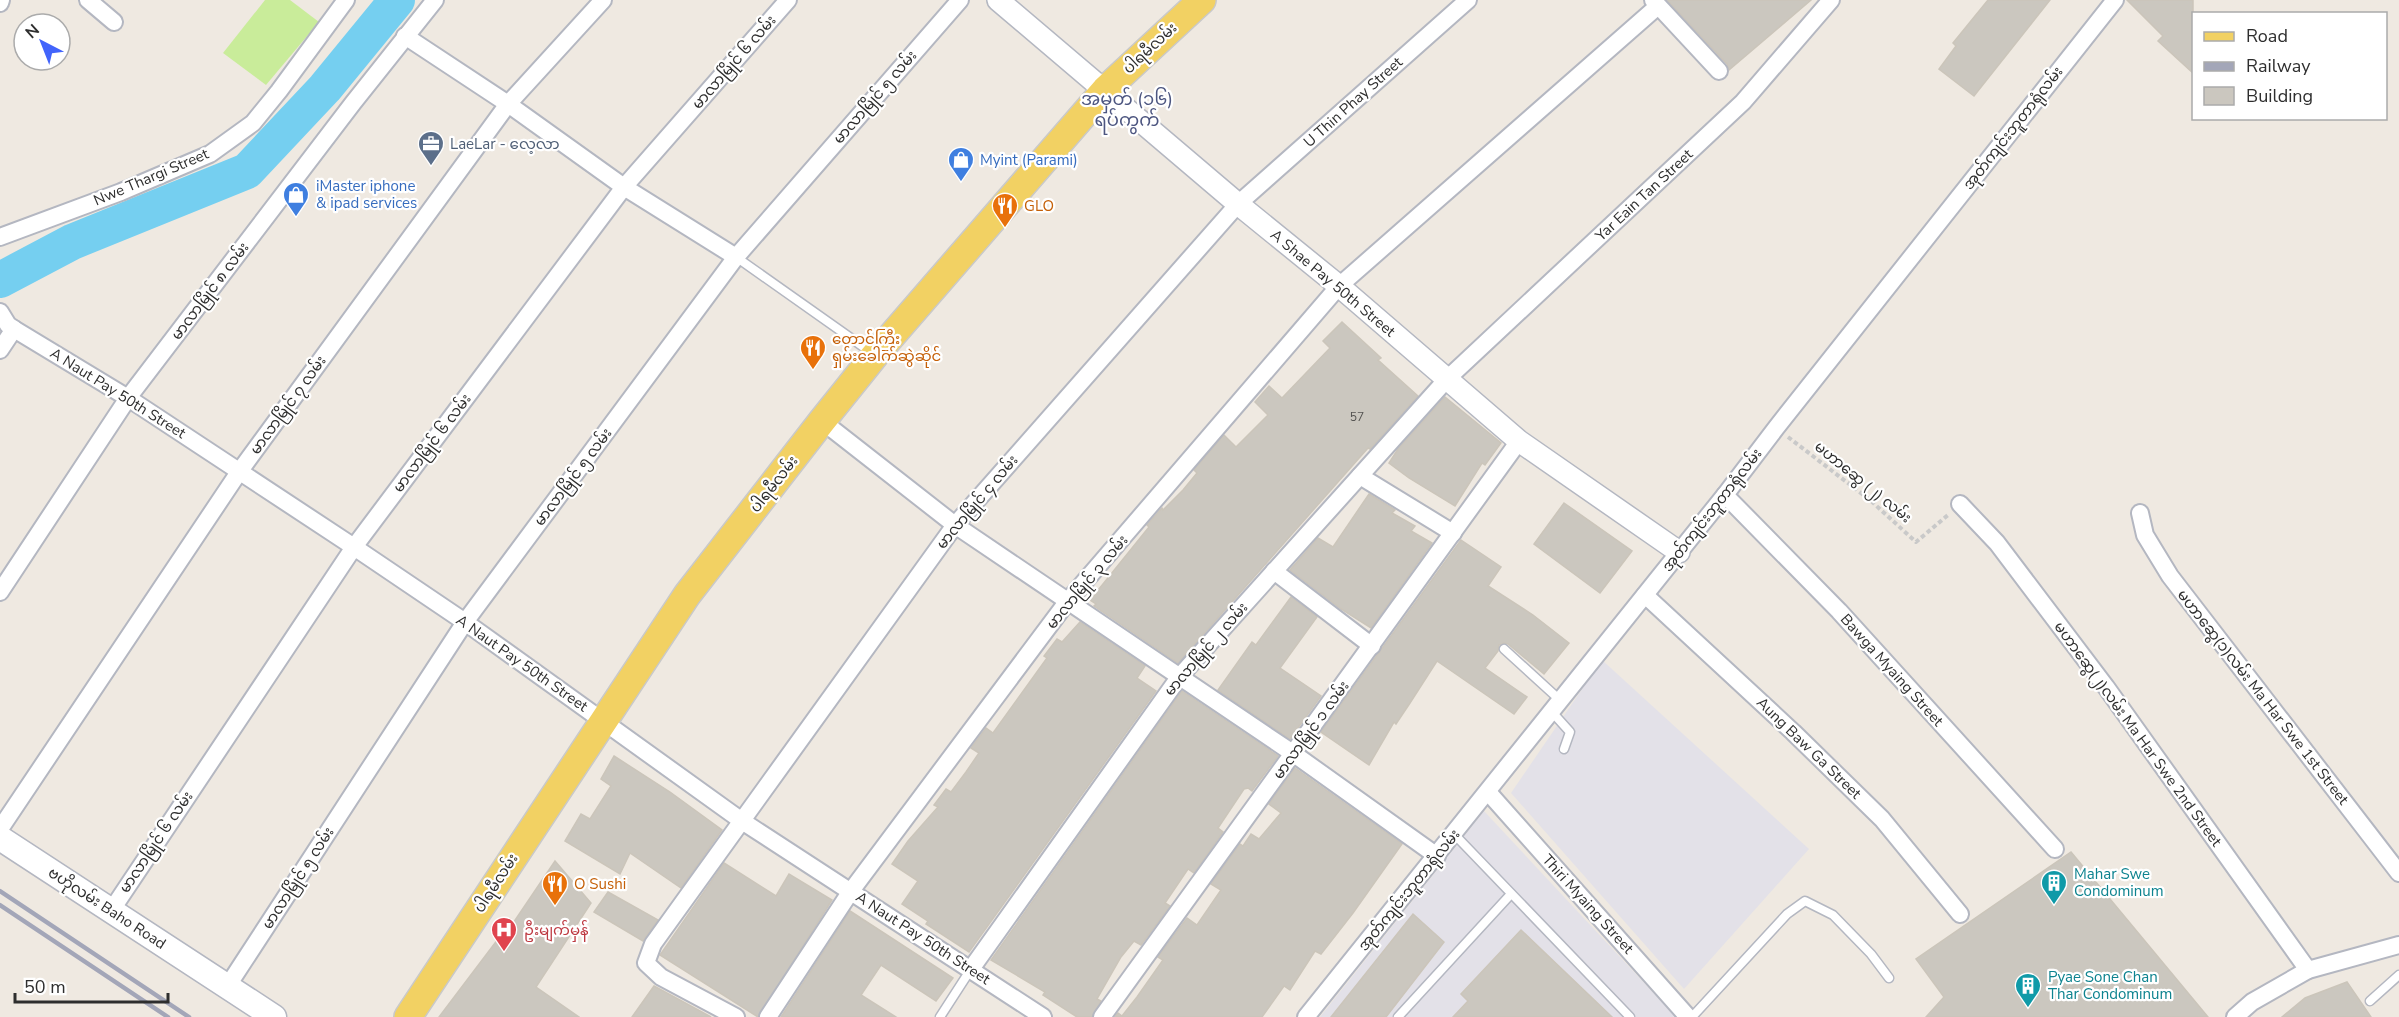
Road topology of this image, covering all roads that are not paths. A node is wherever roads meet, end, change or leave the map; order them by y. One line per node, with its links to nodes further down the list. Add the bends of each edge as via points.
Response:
1 (88, 0): 13 (street)
2 (346, 0): 20 (street, Nwe Thargi Street, via 253,123 210,154)
3 (435, 0): 14 (street, မာလာမြိုင် ၈ လမ်း)
4 (603, 0): 17 (street, မာလာမြိုင် ၇ လမ်း)
5 (788, 0): 18 (street, မာလာမြိုင် ၆ လမ်း)
6 (960, 0): 21 (street, မာလာမြိုင် ၅ လမ်း)
7 (998, 0): 16 (street, A Shae Pay 50th Street)
8 (1202, 0): 16 (main road, ပါရမီလမ်း)
9 (1468, 0): 19 (street, U Thin Phay Street)
10 (1831, 0): 26 (street, Yar Eain Tan Street, via 1743,102)
11 (2115, 0): 32 (street, အုတ်ကျင်းဘူတာရုံလမ်း)
12 (1656, 3): 15 (street); 22 (street, မာလာမြိုင် ၃ လမ်း)
13 (114, 22)
14 (405, 36): 17 (street); 27 (street, မာလာမြိုင် ၈ လမ်း)
15 (1719, 71)
16 (1105, 90): 19 (street, A Shae Pay 50th Street); 25 (main road, ပါရမီလမ်း)
17 (508, 104): 18 (street); 30 (street, မာလာမြိုင် ၇ လမ်း)
18 (624, 187): 21 (street); 37 (street, မာလာမြိုင် ၆ လမ်း)
19 (1238, 204): 22 (street, A Shae Pay 50th Street); 35 (street, မာလာမြိုင် ၄ လမ်း)
20 (0, 237)
21 (736, 257): 25 (lane); 43 (street, မာလာမြိုင် ၅ လမ်း)
22 (1339, 286): 26 (street, A Shae Pay 50th Street); 42 (street, မာလာမြိုင် ၃ လမ်း)
23 (6, 322): 24 (street); 27 (street, A Naut Pay 50th Street)
24 (0, 350)
25 (875, 355): 28 (main road, ပါရမီလမ်း)
26 (1447, 380): 29 (street, A Shae Pay 50th Street); 31 (street, မာလာမြိုင် ၂ လမ်း)
27 (128, 398): 30 (street, A Naut Pay 50th Street); 40 (street, မာလာမြိုင် ၈ လမ်း)
28 (822, 421): 35 (street); 48 (main road, ပါရမီလမ်း, via 687,595)
29 (1519, 441): 36 (street, မာလာမြိုင် ၁ လမ်း); 38 (street, A Shae Pay 50th Street)
30 (239, 472): 37 (street, A Naut Pay 50th Street); 53 (street, မာလာမြိုင် ၇ လမ်း)
31 (1360, 476): 36 (street); 39 (street, မာလာမြိုင် ၂ လမ်း)
32 (1725, 495): 38 (street, အုတ်ကျင်းဘူတာရုံလမ်း); 56 (street, Bawga Myaing Street, via 1839,611)
33 (1960, 504): 65 (street, မဟာဆွေ(၂)လမ်း Ma Har Swe 2nd Street, via 1997,543 2106,687)
34 (2140, 513): 58 (street, မဟာဆွေ(၁)လမ်း Ma Har Swe 1st Street, via 2145,535 2170,576)
35 (955, 525): 42 (street); 52 (street, မာလာမြိုင် ၄ လမ်း)
36 (1453, 533): 44 (street, မာလာမြိုင် ၁ လမ်း)
37 (354, 547): 43 (street, A Naut Pay 50th Street); 61 (street, မာလာမြိုင် ၆ လမ်း)
38 (1678, 552): 41 (street, အုတ်ကျင်းဘူတာရုံလမ်း)
39 (1274, 571): 44 (street); 46 (street, မာလာမြိုင် ၂ လမ်း)
40 (0, 592)
41 (1645, 595): 47 (street, အုတ်ကျင်းဘူတာရုံလမ်း); 62 (street, Aung Baw Ga Street, via 1882,819)
42 (1067, 602): 46 (street); 59 (street, မာလာမြိုင် ၃ လမ်း)
43 (465, 622): 48 (street, A Naut Pay 50th Street); 68 (street, မာလာမြိုင် ၅ လမ်း)
44 (1371, 646): 50 (street, မာလာမြိုင် ၁ လမ်း)
45 (1504, 649): 47 (lane)
46 (1180, 676): 50 (street); 64 (street, မာလာမြိုင် ၂ လမ်း)
47 (1556, 707): 49 (lane, via 1570,732); 51 (street, အုတ်ကျင်းဘူတာရုံလမ်း)
48 (603, 720): 52 (street, A Naut Pay 50th Street); 71 (main road, ပါရမီလမ်း)
49 (1564, 750)
50 (1294, 754): 57 (street); 76 (street, မာလာမြိုင် ၁ လမ်း)
51 (1488, 792): 54 (street, အုတ်ကျင်းဘူတာရုံလမ်း); 80 (street, Thiri Myaing Street)
52 (742, 821): 59 (street, A Naut Pay 50th Street); 72 (street, မာလာမြိုင် ၄ လမ်း, via 652,944 646,963 662,977)
53 (0, 829)
54 (1455, 835): 57 (street, အုတ်ကျင်းဘူတာရုံလမ်း); 60 (lane)
55 (0, 838): 61 (main road, ဗဟိုလမ်း Baho Road)
56 (2055, 849)
57 (1437, 856): 77 (street, အုတ်ကျင်းဘူတာရုံလမ်း)
58 (2399, 873)
59 (851, 891): 64 (street, A Naut Pay 50th Street); 73 (street, မာလာမြိုင် ၃ လမ်း)
60 (1511, 894): 78 (lane); 79 (lane)
61 (111, 910): 68 (main road, ဗဟိုလမ်း Baho Road)
62 (1960, 914)
63 (2399, 945): 65 (street)
64 (971, 969): 74 (lane); 75 (street, A Naut Pay 50th Street)
65 (2308, 970): 81 (street, via 2252,1002)
66 (2399, 975): 69 (lane)
67 (1889, 978): 80 (lane, via 1833,915 1805,901 1787,914)
68 (227, 987): 70 (main road, ဗဟိုလမ်း Baho Road)
69 (2370, 1001)
70 (274, 1017)
71 (408, 1017)
72 (736, 1017)
73 (768, 1017)
74 (940, 1017)
75 (1043, 1017)
76 (1102, 1017)
77 (1306, 1017)
78 (1398, 1017)
79 (1630, 1017)
80 (1690, 1017)
81 (2235, 1017)

